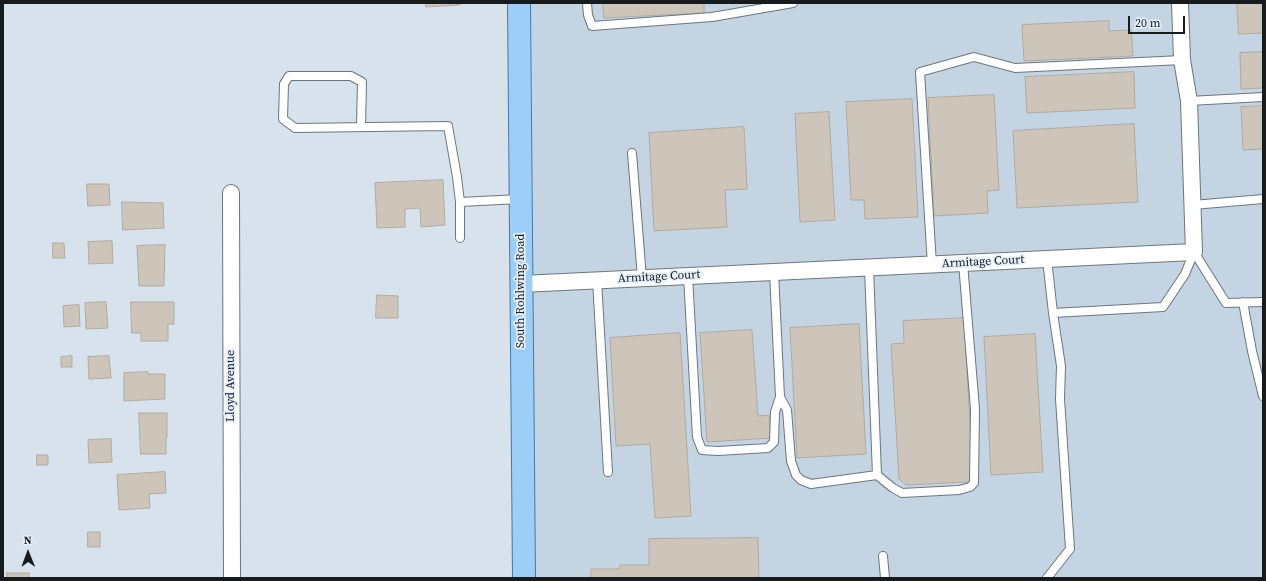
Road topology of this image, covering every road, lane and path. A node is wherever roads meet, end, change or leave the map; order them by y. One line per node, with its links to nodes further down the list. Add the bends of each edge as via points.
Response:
1 (519, 3): 11 (main road, South Rohlwing Road)
2 (587, 3): 3 (lane, via 592,26 712,17)
3 (793, 3)
4 (1180, 3): 5 (street)
5 (1182, 60): 7 (street); 19 (lane, via 1015,68 974,57 920,72)
6 (1263, 97): 7 (lane)
7 (1189, 101): 14 (street)
8 (361, 127): 8 (lane, via 362,82 351,76 289,76 284,84 283,119 294,128); 13 (lane, via 448,126)
9 (632, 153): 23 (lane)
10 (231, 193): 34 (street, Lloyd Avenue)
11 (521, 199): 13 (lane); 25 (main road, South Rohlwing Road)
12 (1263, 199): 14 (lane)
13 (460, 202): 15 (lane)
14 (1193, 205): 16 (street)
15 (460, 238)
16 (1194, 252): 17 (street, Armitage Court); 26 (lane, via 1226,303); 28 (lane, via 1185,274 1163,307)
17 (1047, 259): 18 (street, Armitage Court); 28 (lane)
18 (963, 263): 19 (street, Armitage Court); 32 (lane, via 975,409 974,483 959,490 902,493)
19 (932, 265): 20 (street, Armitage Court)
20 (869, 268): 21 (street, Armitage Court); 32 (lane)
21 (774, 272): 22 (street, Armitage Court); 30 (lane)
22 (688, 276): 23 (street, Armitage Court); 30 (lane, via 697,437 702,450 768,448 774,442 775,412)
23 (642, 278): 24 (street, Armitage Court)
24 (597, 280): 25 (street, Armitage Court); 31 (lane)
25 (521, 284): 35 (main road, South Rohlwing Road)
26 (1242, 302): 27 (lane); 29 (lane)
27 (1263, 302)
28 (1053, 313): 37 (lane, via 1061,366 1060,399 1070,549)
29 (1263, 396)
30 (780, 397): 32 (lane, via 787,410 791,461 796,475 801,480 811,484)
31 (608, 472)
32 (877, 475)
33 (883, 556): 36 (lane)
34 (232, 578)
35 (524, 578)
36 (885, 578)
37 (1047, 578)

